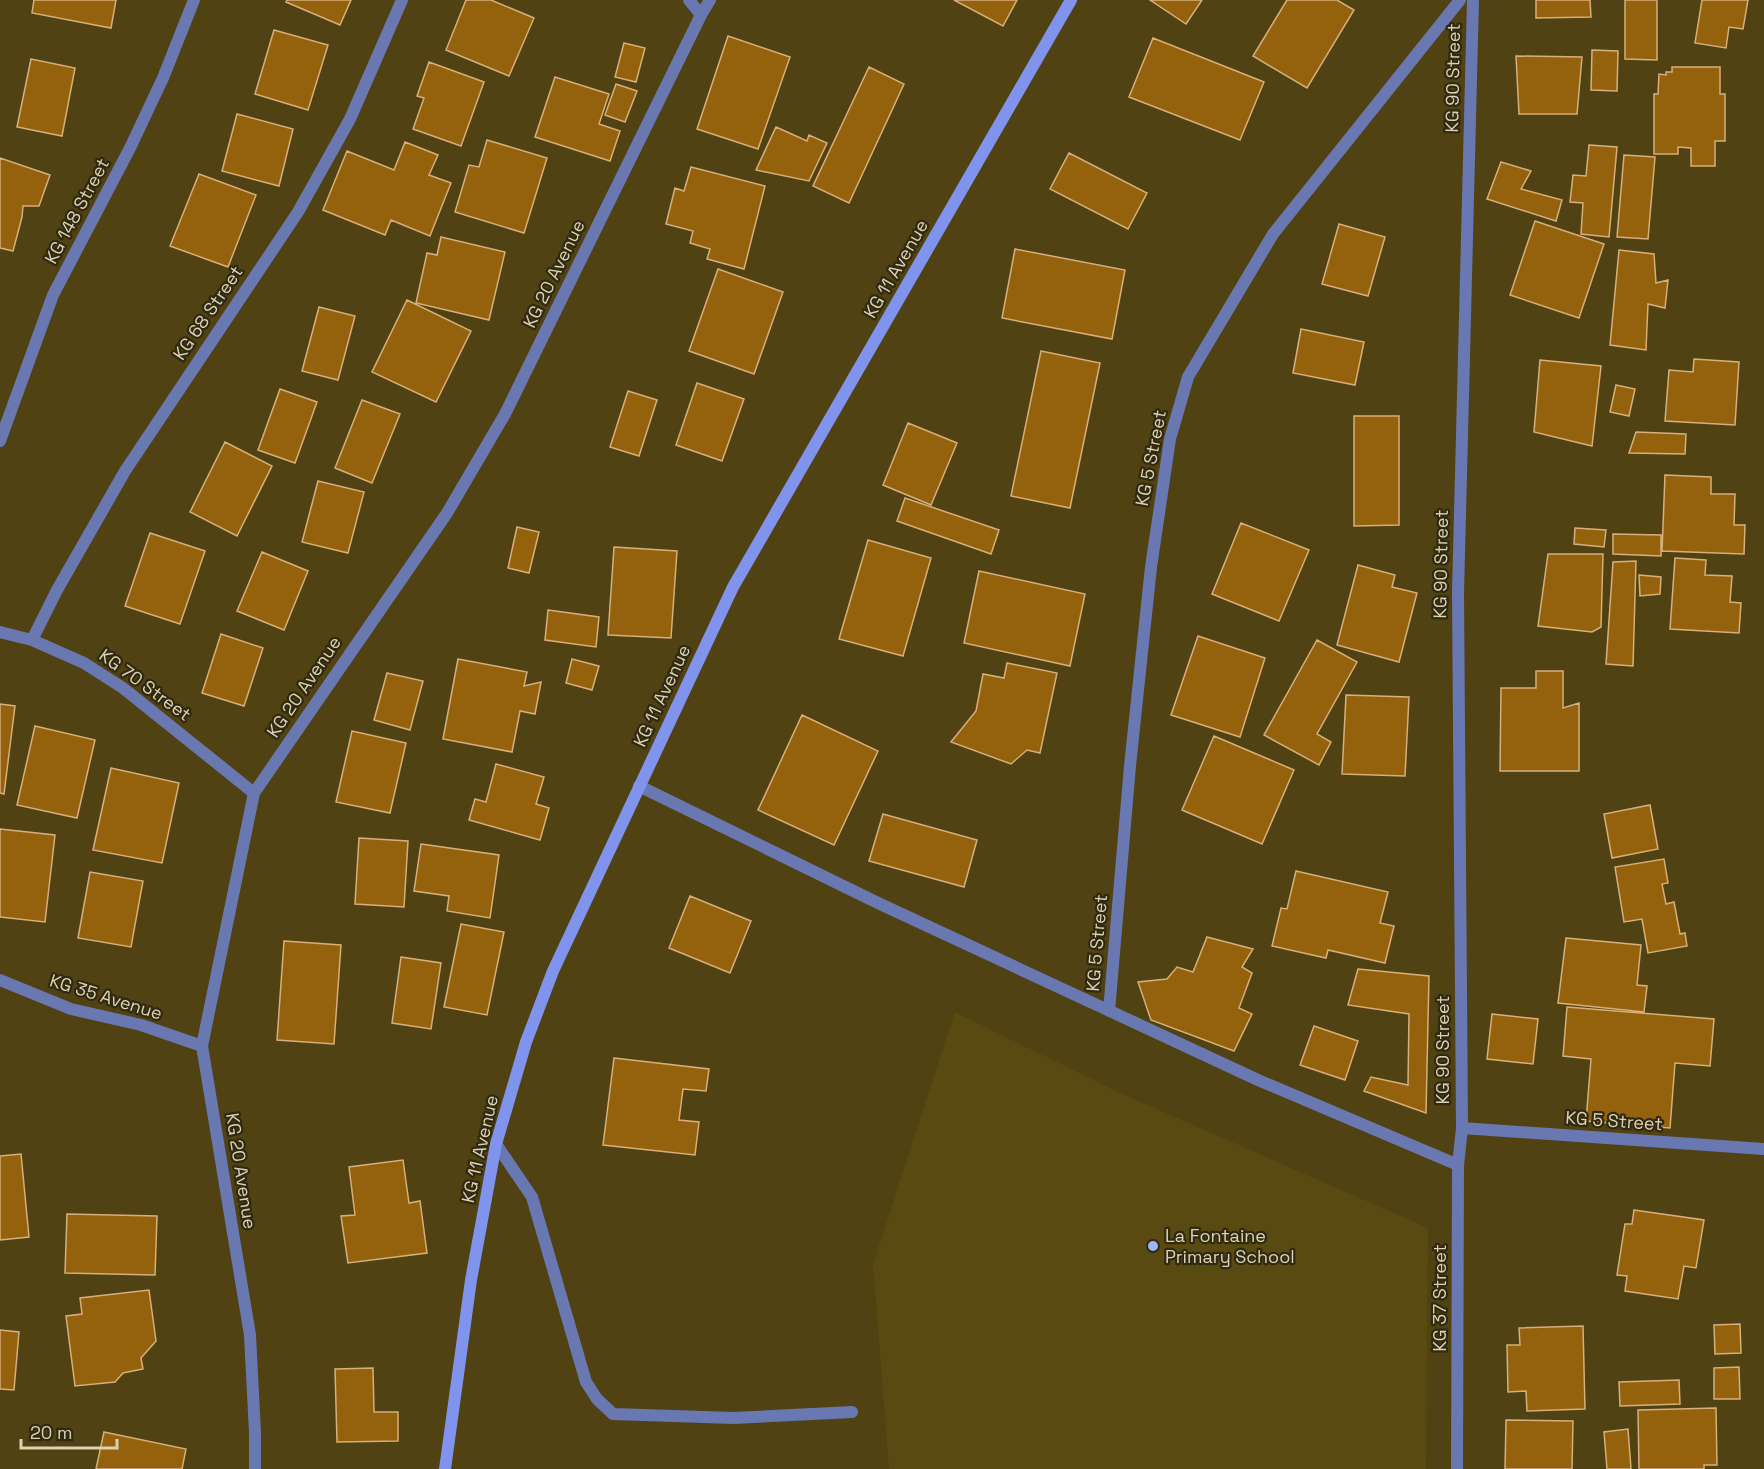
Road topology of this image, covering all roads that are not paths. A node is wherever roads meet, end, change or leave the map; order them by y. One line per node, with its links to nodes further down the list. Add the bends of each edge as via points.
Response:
1 (194, 0): 9 (street, KG 148 Street, via 135,138 53,295)
2 (402, 0): 11 (street, KG 68 Street, via 350,119 298,212 125,471)
3 (689, 0): 8 (street)
4 (710, 0): 8 (street, KG 20 Avenue)
5 (1071, 0): 12 (main road, KG 11 Avenue, via 733,587)
6 (1460, 0): 15 (street, KG 5 Street, via 1273,234 1188,377 1170,439 1151,567)
7 (1473, 0): 17 (street, KG 90 Street, via 1458,592)
8 (701, 15): 13 (street, KG 20 Avenue, via 505,414 447,513)
9 (0, 441)
10 (0, 632): 11 (street, KG 70 Street)
11 (32, 640): 13 (street, KG 70 Street, via 84,663 123,688)
12 (639, 786): 15 (street, KG 5 Street); 18 (main road, KG 11 Avenue, via 553,971 526,1042)
13 (254, 793): 16 (street, KG 20 Avenue)
14 (0, 980): 16 (street, KG 35 Avenue, via 71,1009)
15 (1109, 1011): 20 (street, KG 5 Street)
16 (202, 1046): 22 (street, KG 20 Avenue, via 250,1335)
17 (1462, 1128): 19 (street, KG 5 Street); 20 (street, KG 37 Street)
18 (496, 1144): 21 (street, via 532,1197 586,1382 613,1413 734,1418); 23 (main road, KG 11 Avenue, via 471,1280)
19 (1764, 1149)
20 (1458, 1165): 24 (street, KG 37 Street)
21 (852, 1412)
22 (255, 1469)
23 (445, 1469)
24 (1457, 1469)

